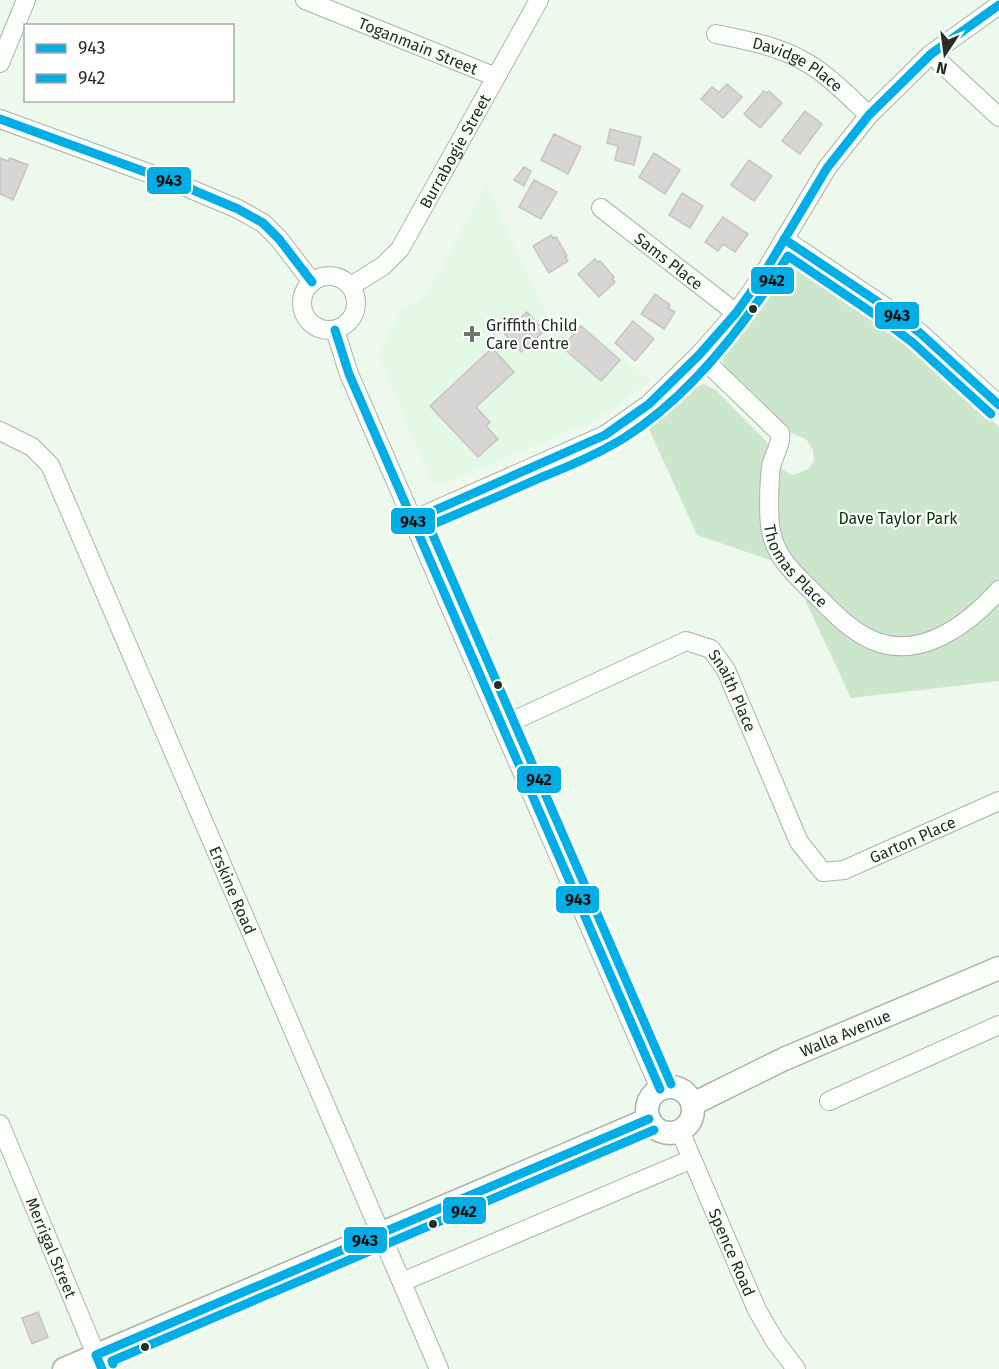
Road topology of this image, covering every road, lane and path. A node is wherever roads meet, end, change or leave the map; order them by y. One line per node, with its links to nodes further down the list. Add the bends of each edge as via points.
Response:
1 (26, 0): 7 (street)
2 (305, 0): 8 (street, Toganmain Street)
3 (539, 0): 8 (street, Burrabogie Street)
4 (999, 4): 6 (street)
5 (716, 34): 9 (street, Davidge Place, via 801,59)
6 (931, 54): 9 (street); 10 (street)
7 (0, 63)
8 (496, 77): 15 (street, Burrabogie Street, via 400,249 383,266)
9 (869, 115): 13 (street, via 827,168)
10 (999, 117)
11 (0, 119): 14 (street, via 238,209 263,223 279,238)
12 (601, 208): 16 (street, Sams Place)
13 (784, 239): 16 (street); 19 (street, via 920,333)
14 (312, 282): 15 (street, via 325,276 339,278); 17 (street, via 304,293 302,308 308,321 320,329)
15 (351, 286): 17 (street, via 357,299 356,313 348,324)
16 (736, 313): 18 (street)
17 (335, 330): 21 (street, via 349,374)
18 (699, 355): 21 (street, via 649,404 605,435); 22 (street, Thomas Place, via 780,433 770,478 770,530 784,563 840,619 871,640 894,646 915,645 959,628)
19 (999, 405)
20 (0, 431): 35 (street, Erskine Road, via 32,447 50,465)
21 (412, 519): 23 (street)
22 (999, 590)
23 (502, 726): 25 (street, Snaith Place, via 686,641 711,649 726,670 799,842); 28 (street)
24 (999, 801): 25 (street, Garton Place, via 844,870)
25 (823, 872)
26 (999, 968): 30 (street, Walla Avenue, via 784,1059)
27 (999, 1025): 29 (street)
28 (660, 1089): 30 (street, via 680,1089); 31 (street, via 650,1098)
29 (829, 1101)
30 (693, 1104): 33 (street, via 691,1120)
31 (649, 1119): 33 (street, via 659,1130); 35 (street)
32 (0, 1124): 37 (street, Merrigal Street)
33 (680, 1131): 34 (street, Spence Road)
34 (692, 1159): 36 (street); 40 (street, Spence Road, via 758,1310)
35 (382, 1233): 36 (street, Erskine Road); 37 (street)
36 (402, 1282): 39 (street, Erskine Road)
37 (99, 1362): 38 (street)
38 (64, 1369)
39 (440, 1369)
40 (796, 1369)

